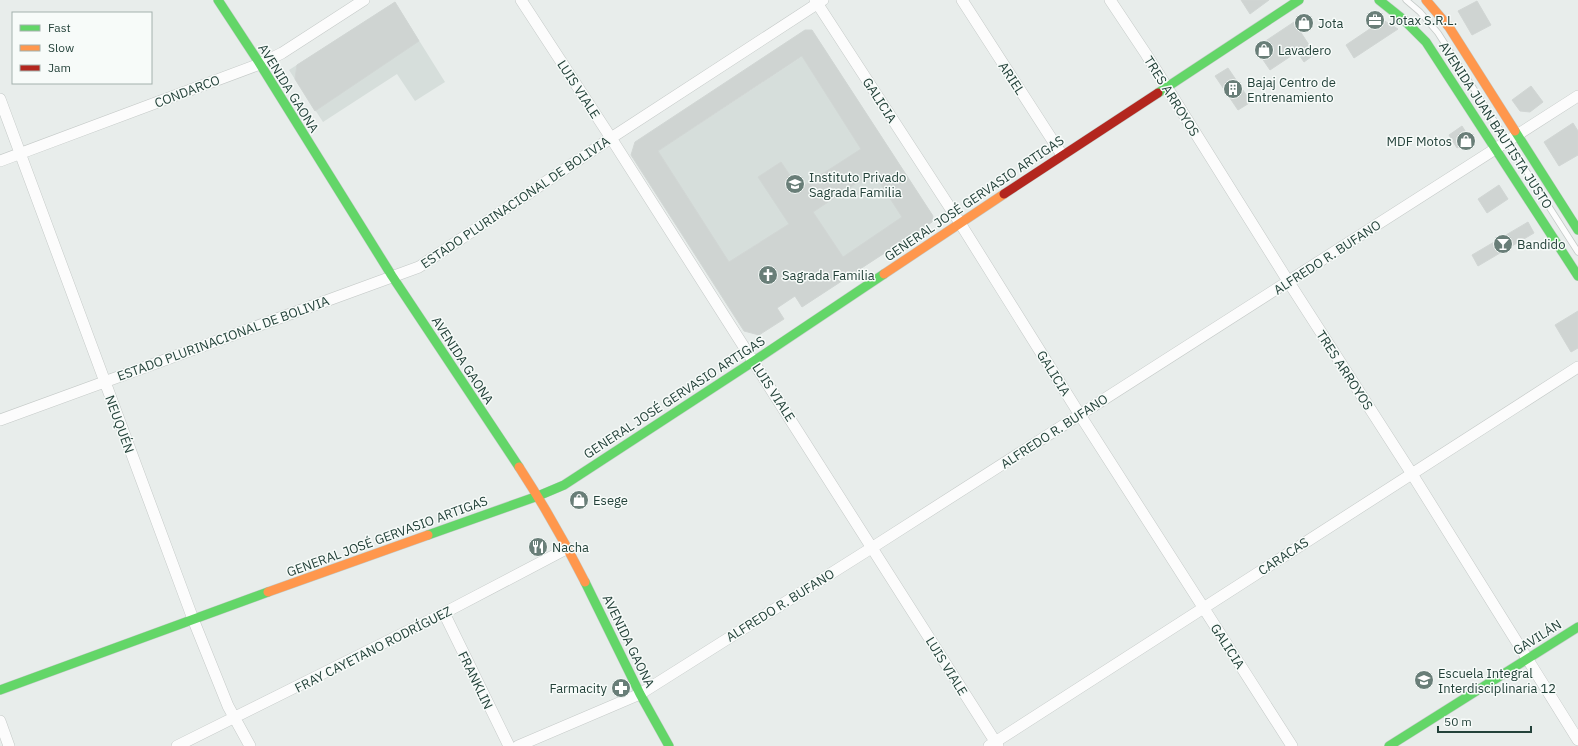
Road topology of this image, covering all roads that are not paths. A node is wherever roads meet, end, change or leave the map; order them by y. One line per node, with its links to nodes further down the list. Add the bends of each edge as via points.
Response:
1 (218, 0): 11 (street, AVENIDA GAONA)
2 (364, 0): 11 (street, CONDARCO, via 282,53)
3 (521, 0): 16 (street, LUIS VIALE)
4 (962, 0): 20 (street, ARIEL)
5 (1110, 0): 12 (street, TRES ARROYOS)
6 (1299, 0): 12 (street, GENERAL JOSÉ GERVASIO ARTIGAS)
7 (1378, 0): 18 (street, AVENIDA JUAN BAUTISTA JUSTO, via 1392,9 1426,42)
8 (1406, 0): 17 (lane, via 1438,32)
9 (1426, 0): 15 (street, AVENIDA JUAN BAUTISTA JUSTO, via 1449,27)
10 (819, 1): 16 (street, ESTADO PLURINACIONAL DE BOLIVIA); 22 (street, GALICIA)
11 (260, 64): 19 (street, CONDARCO); 25 (street, AVENIDA GAONA)
12 (1166, 88): 20 (street, GENERAL JOSÉ GERVASIO ARTIGAS); 27 (street, TRES ARROYOS)
13 (1578, 96): 15 (street, ALFREDO R. BUFANO)
14 (0, 98): 19 (street, NEUQUÉN)
15 (1518, 135): 17 (street, ALFREDO R. BUFANO); 23 (street, AVENIDA JUAN BAUTISTA JUSTO)
16 (611, 138): 25 (street, ESTADO PLURINACIONAL DE BOLIVIA, via 419,267); 28 (street, LUIS VIALE)
17 (1507, 141): 18 (street, ALFREDO R. BUFANO); 24 (lane)
18 (1496, 148): 26 (street, AVENIDA JUAN BAUTISTA JUSTO); 27 (street, ALFREDO R. BUFANO)
19 (20, 154): 21 (street, CONDARCO); 30 (street, NEUQUÉN)
20 (1062, 155): 22 (street, GENERAL JOSÉ GERVASIO ARTIGAS)
21 (0, 161)
22 (960, 223): 28 (street, GENERAL JOSÉ GERVASIO ARTIGAS); 31 (street, GALICIA)
23 (1578, 230)
24 (1578, 252)
25 (392, 276): 30 (street, ESTADO PLURINACIONAL DE BOLIVIA); 34 (street, AVENIDA GAONA)
26 (1578, 276)
27 (1288, 281): 31 (street, ALFREDO R. BUFANO); 33 (street, TRES ARROYOS)
28 (754, 361): 34 (street, GENERAL JOSÉ GERVASIO ARTIGAS, via 564,485); 35 (street, LUIS VIALE)
29 (1578, 367): 33 (street, CARACAS)
30 (104, 381): 32 (street, ESTADO PLURINACIONAL DE BOLIVIA); 39 (street, NEUQUÉN)
31 (1080, 415): 35 (street, ALFREDO R. BUFANO); 37 (street, GALICIA)
32 (0, 420)
33 (1412, 474): 37 (street, CARACAS); 41 (street, TRES ARROYOS)
34 (538, 496): 36 (street, AVENIDA GAONA); 39 (street, GENERAL JOSÉ GERVASIO ARTIGAS)
35 (872, 547): 43 (street, ALFREDO R. BUFANO); 47 (street, LUIS VIALE)
36 (568, 548): 38 (street, FRAY CAYETANO RODRÍGUEZ); 43 (street, AVENIDA GAONA)
37 (1203, 607): 47 (street, CARACAS); 54 (street, GALICIA)
38 (444, 613): 44 (street, FRAY CAYETANO RODRÍGUEZ); 51 (street, FRANKLIN)
39 (193, 619): 42 (street, GENERAL JOSÉ GERVASIO ARTIGAS); 44 (street, NEUQUÉN)
40 (1578, 626): 41 (street, GAVILÁN)
41 (1527, 659): 46 (street, TRES ARROYOS); 55 (street, GAVILÁN)
42 (0, 690)
43 (640, 694): 52 (street, ALFREDO R. BUFANO); 53 (street, AVENIDA GAONA)
44 (234, 718): 49 (street, FRAY CAYETANO RODRÍGUEZ); 50 (street, NEUQUÉN)
45 (0, 721): 48 (street)
46 (1578, 740)
47 (994, 745)
48 (10, 746)
49 (177, 746)
50 (250, 746)
51 (509, 746)
52 (518, 746)
53 (669, 746)
54 (1292, 746)
55 (1389, 746)

